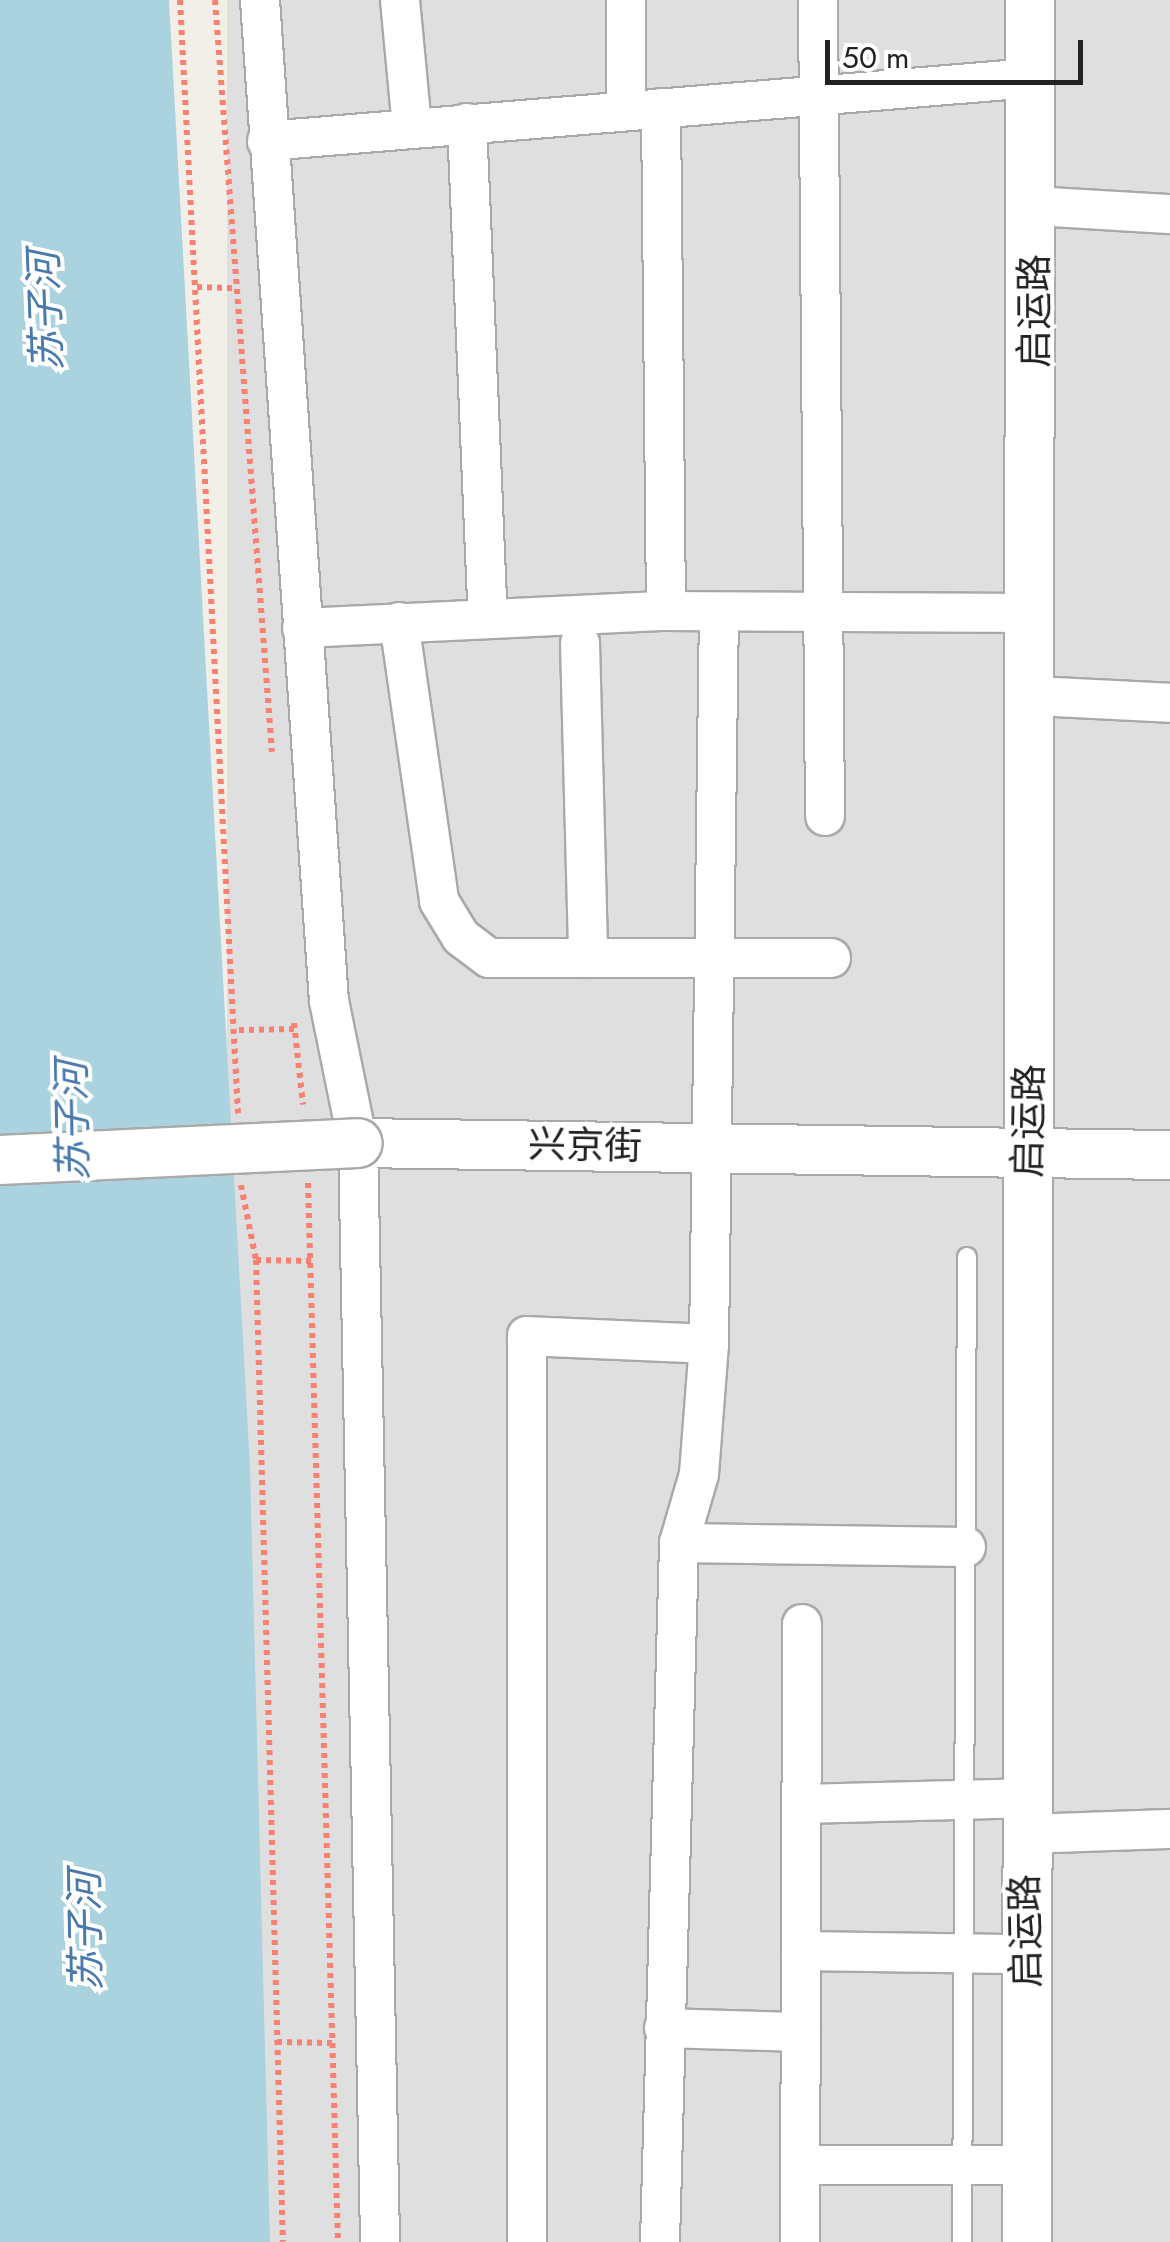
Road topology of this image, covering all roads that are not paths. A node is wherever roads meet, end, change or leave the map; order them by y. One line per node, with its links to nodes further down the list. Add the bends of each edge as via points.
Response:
1 (260, 0): 11 (street)
2 (400, 0): 10 (street)
3 (626, 0): 8 (street)
4 (818, 0): 7 (street)
5 (1030, 0): 6 (street, 启运路)
6 (1031, 78): 7 (street); 12 (street, 启运路)
7 (824, 95): 8 (street); 16 (street)
8 (644, 109): 9 (street); 14 (street)
9 (467, 124): 10 (street); 18 (street)
10 (412, 128): 11 (street)
11 (266, 141): 20 (street)
12 (1034, 206): 13 (street); 17 (street, 启运路)
13 (1170, 214)
14 (666, 611): 15 (street); 18 (street)
15 (718, 612): 16 (street); 26 (street)
16 (824, 612): 17 (street); 24 (street)
17 (1034, 613): 22 (street, 启运路)
18 (488, 617): 19 (street)
19 (399, 622): 20 (street); 25 (street, via 440,901 461,937 489,958)
20 (302, 628): 28 (street, via 329,1002)
21 (580, 643): 25 (street)
22 (1034, 696): 23 (street); 30 (street, 启运路)
23 (1170, 702)
24 (825, 816)
25 (588, 958): 26 (street)
26 (714, 958): 27 (street); 29 (street)
27 (830, 958)
28 (358, 1143): 29 (street, 兴京街); 32 (street, 兴京街, bridge); 50 (street)
29 (714, 1147): 30 (street, 兴京街); 34 (street)
30 (1027, 1151): 31 (street, 兴京街); 40 (street, 启运路)
31 (1170, 1155)
32 (0, 1160)
33 (968, 1257): 36 (lane)
34 (710, 1344): 35 (street, via 699,1474); 51 (street, via 527,1336)
35 (680, 1543): 36 (street); 45 (street)
36 (966, 1547): 38 (lane)
37 (802, 1624): 39 (street)
38 (964, 1800): 39 (street); 40 (street); 43 (lane)
39 (802, 1804): 42 (street)
40 (1024, 1816): 41 (street); 44 (street, 启运路)
41 (1170, 1828)
42 (801, 1951): 43 (street); 46 (street)
43 (963, 1953): 44 (street); 48 (lane)
44 (1025, 1954): 49 (street, 启运路)
45 (664, 2028): 46 (street); 52 (street)
46 (801, 2032): 47 (street)
47 (800, 2165): 48 (street); 53 (street)
48 (963, 2165): 49 (street); 54 (lane)
49 (1026, 2165): 55 (street, 启运路)
50 (380, 2242)
51 (527, 2242)
52 (660, 2242)
53 (800, 2242)
54 (962, 2242)
55 (1026, 2242)

